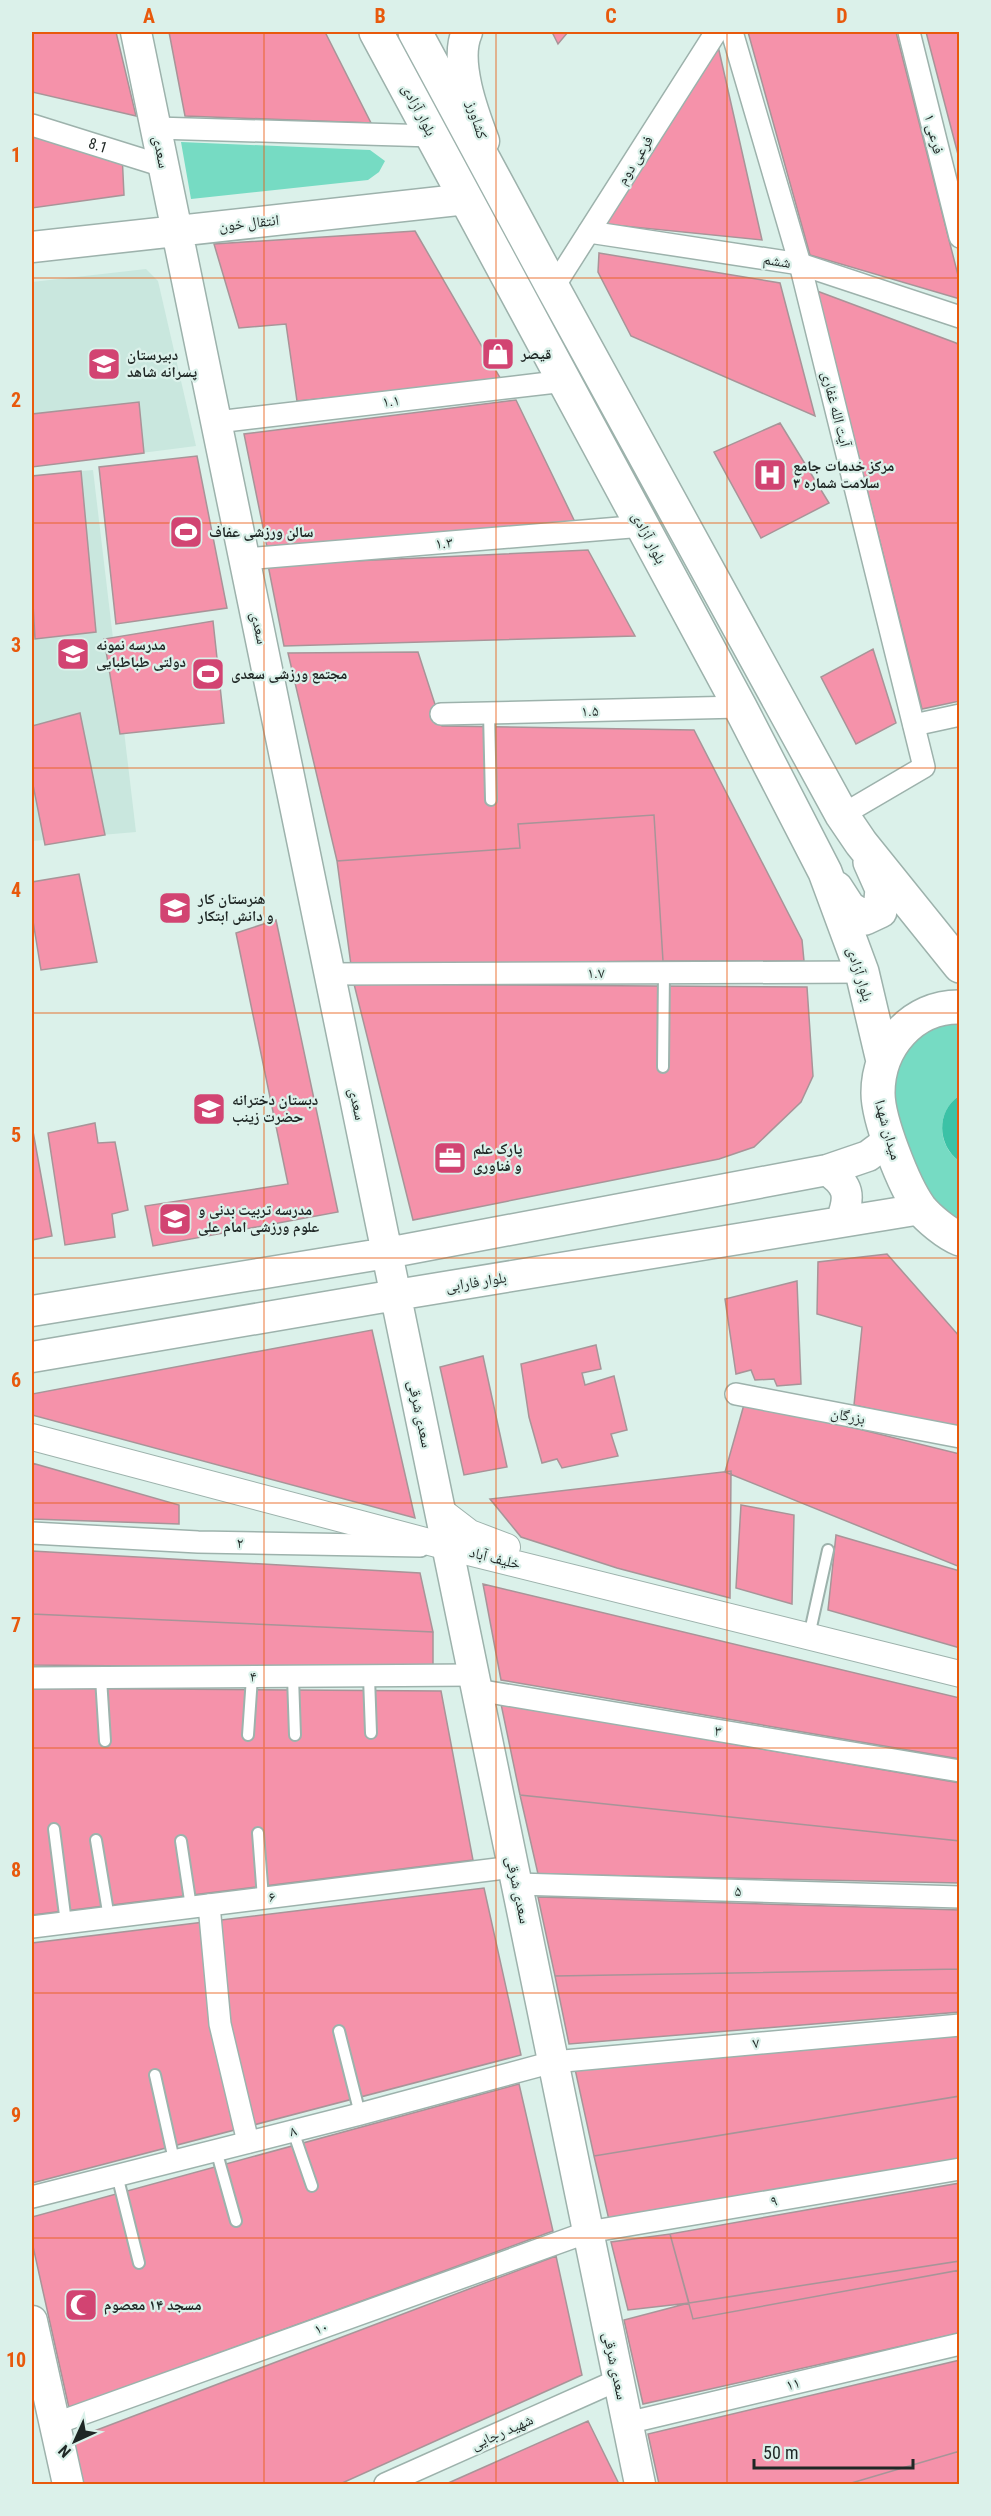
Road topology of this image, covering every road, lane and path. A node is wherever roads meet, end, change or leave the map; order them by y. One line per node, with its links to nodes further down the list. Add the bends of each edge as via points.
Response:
1 (136, 32): 10 (main road, سعدی)
2 (376, 32): 11 (main road, بلوار آزادی)
3 (389, 32): 8 (main road, via 398,39)
4 (467, 32): 14 (main road, کشاورز, via 463,67 472,107)
5 (716, 32): 16 (street, فرعی دوم)
6 (732, 32): 19 (street, آیت الله غفاری)
7 (909, 32): 17 (street, فرعی ۱)
8 (426, 35): 14 (main road)
9 (32, 125): 12 (street, 8.1)
10 (156, 128): 11 (street); 12 (main road, سعدی)
11 (433, 136): 13 (main road, بلوار آزادی)
12 (163, 166): 15 (main road, سعدی)
13 (467, 199): 15 (main road, انتقال خون); 22 (main road, بلوار آزادی)
14 (508, 205): 20 (main road)
15 (177, 231): 18 (main road, انتقال خون); 23 (main road, سعدی)
16 (589, 232): 19 (street, ششم); 20 (street, فرعی دوم)
17 (960, 237)
18 (32, 247)
19 (800, 264): 21 (street, ششم); 30 (street, آیت الله غفاری)
20 (553, 288): 32 (main road)
21 (960, 317)
22 (565, 381): 23 (street, ۱.۱); 24 (main road, بلوار آزادی)
23 (217, 422): 25 (main road, سعدی)
24 (643, 526): 25 (street, ۱.۳); 26 (main road, بلوار آزادی)
25 (245, 559): 38 (main road, سعدی)
26 (740, 707): 27 (street, ۱.۵); 34 (main road, بلوار آزادی)
27 (489, 713): 28 (street, ۱.۵); 31 (lane)
28 (441, 714)
29 (960, 715): 30 (street)
30 (914, 725): 32 (street, آیت الله غفاری, via 924,767)
31 (491, 800)
32 (842, 814): 33 (main road)
33 (861, 843): 34 (main road, via 882,889 880,911 865,918 849,908); 35 (main road)
34 (825, 872): 36 (main road, بلوار آزادی)
35 (960, 966)
36 (862, 972): 37 (street, ۱.۷); 40 (main road, بلوار آزادی)
37 (664, 973): 38 (street, ۱.۷); 41 (lane)
38 (330, 974): 47 (main road, سعدی)
39 (960, 1007): 40 (main road, میدان شهدا, via 930,1011 916,1019 893,1041)
40 (883, 1061): 42 (main road, میدان شهدا, via 878,1094)
41 (663, 1067)
42 (888, 1141): 43 (main road, via 868,1156); 44 (main road, میدان شهدا)
43 (826, 1170): 45 (main road, via 840,1179 847,1194); 47 (main road)
44 (921, 1209): 45 (main road, بلوار فارابی); 46 (main road, میدان شهدا)
45 (841, 1221): 48 (main road, بلوار فارابی)
46 (958, 1241)
47 (387, 1253): 48 (main road, سعدی); 49 (main road)
48 (396, 1295): 50 (main road, بلوار فارابی); 54 (main road, سعدی شرقی)
49 (32, 1311)
50 (32, 1357)
51 (736, 1394): 53 (street, بزرگان)
52 (32, 1437): 56 (street, خلیف آباد)
53 (960, 1437)
54 (440, 1510): 56 (main road, سعدی شرقی); 58 (street, via 470,1533 566,1565)
55 (32, 1533): 56 (street, ۲, via 198,1542)
56 (448, 1547): 58 (street, خلیف آباد); 66 (main road, سعدی شرقی)
57 (828, 1550): 59 (lane)
58 (580, 1579): 59 (street, خلیف آباد)
59 (809, 1636): 60 (street, خلیف آباد)
60 (960, 1674)
61 (252, 1677): 62 (street, ۴); 65 (street, ۴); 68 (lane)
62 (293, 1677): 63 (street, ۴); 69 (lane)
63 (369, 1677): 66 (street, ۴); 67 (lane)
64 (32, 1678): 65 (street, ۴)
65 (100, 1678): 70 (lane)
66 (476, 1683): 71 (street, ۳); 76 (main road, سعدی شرقی)
67 (371, 1732)
68 (248, 1735)
69 (295, 1735)
70 (105, 1741)
71 (960, 1771)
72 (54, 1829): 81 (lane)
73 (258, 1833): 78 (lane)
74 (96, 1840): 80 (lane)
75 (181, 1841): 79 (lane)
76 (515, 1876): 77 (street, ۵); 78 (street, ۶); 85 (main road, سعدی شرقی)
77 (960, 1897)
78 (263, 1898): 79 (street, ۶)
79 (200, 1906): 80 (street, ۶); 89 (street, via 220,2024)
80 (109, 1918): 81 (street, ۶)
81 (66, 1923): 82 (street, ۶)
82 (32, 1927)
83 (960, 2025): 85 (street, ۷)
84 (339, 2031): 87 (lane)
85 (553, 2062): 87 (street, ۸); 97 (main road, سعدی شرقی)
86 (155, 2075): 91 (lane)
87 (360, 2114): 88 (street, ۸)
88 (293, 2131): 89 (street, ۸); 94 (lane)
89 (248, 2142): 90 (street, ۸)
90 (216, 2150): 91 (street, ۸); 96 (lane)
91 (174, 2160): 93 (street, ۸)
92 (960, 2169): 97 (street, ۹)
93 (117, 2175): 95 (street, ۸); 98 (lane)
94 (312, 2186)
95 (32, 2196)
96 (236, 2221)
97 (588, 2232): 101 (main road, سعدی شرقی); 104 (street, ۱۰)
98 (139, 2263)
99 (32, 2321): 102 (main road)
100 (960, 2344): 103 (street, ۱۱)
101 (618, 2380): 103 (main road, سعدی شرقی); 106 (street, شهید رجایی)
102 (40, 2398): 104 (main road)
103 (627, 2423): 107 (main road, سعدی شرقی)
104 (54, 2424): 105 (main road)
105 (68, 2484)
106 (385, 2484)
107 (640, 2484)

